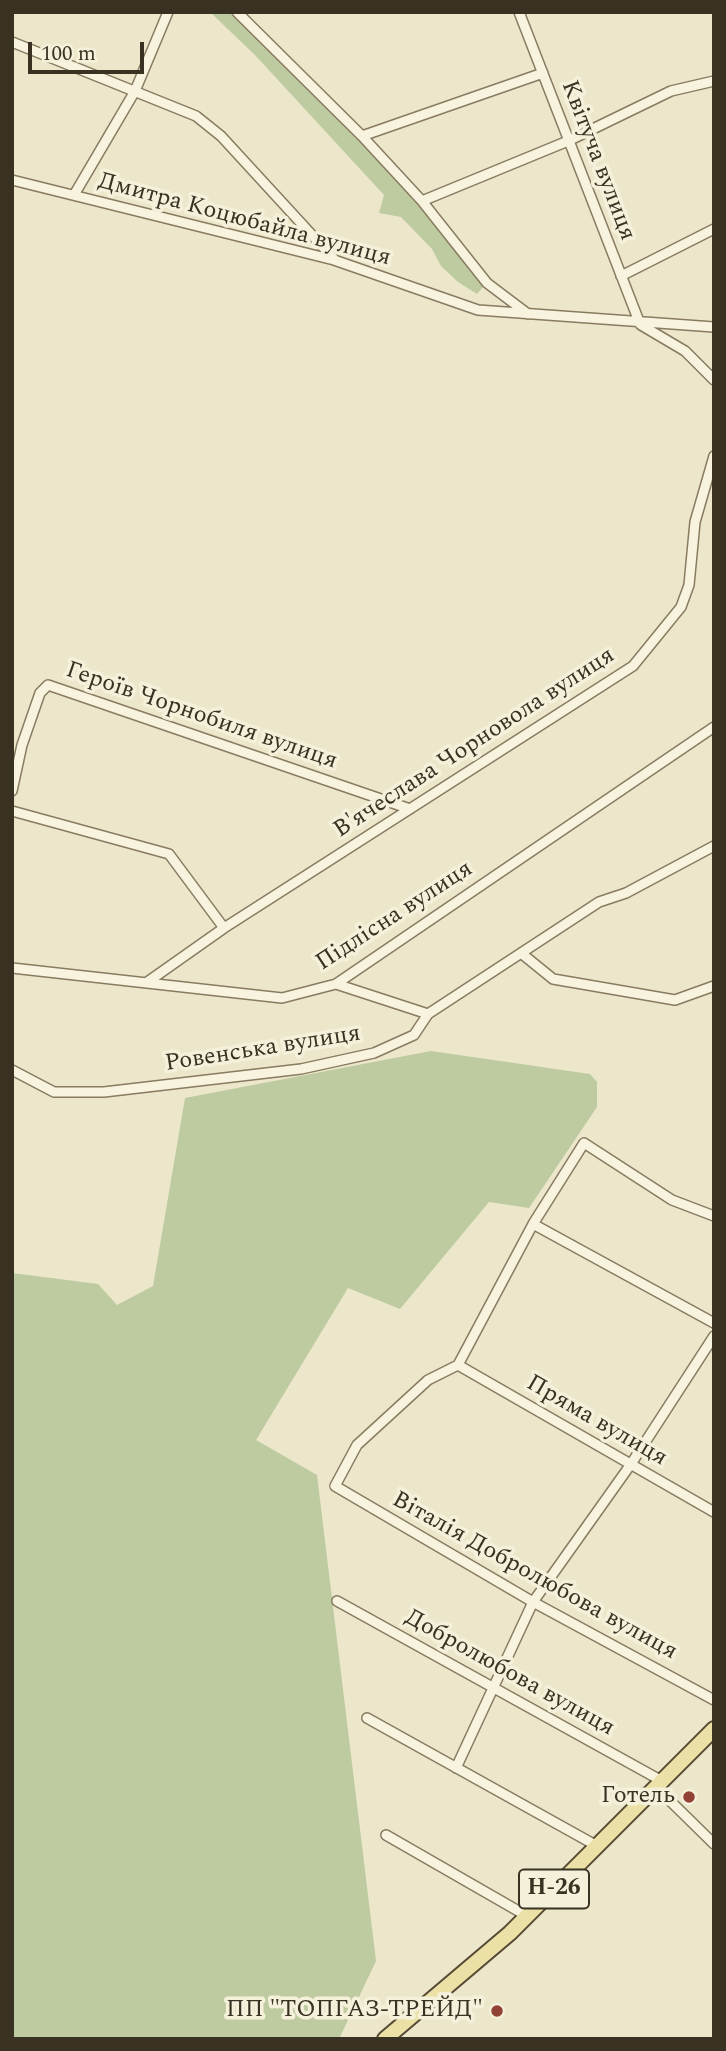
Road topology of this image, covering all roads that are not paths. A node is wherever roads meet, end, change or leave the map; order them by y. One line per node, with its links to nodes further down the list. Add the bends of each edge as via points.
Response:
1 (168, 12): 7 (street)
2 (237, 12): 8 (street)
3 (519, 12): 5 (street, Квітуча вулиця)
4 (12, 42): 7 (street)
5 (543, 73): 8 (street); 9 (street, Квітуча вулиця)
6 (714, 81): 9 (street, via 671,92)
7 (135, 91): 11 (street); 14 (street, via 196,116 221,136)
8 (362, 136): 12 (street)
9 (568, 141): 12 (street); 15 (street, Квітуча вулиця)
10 (12, 180): 11 (street, Дмитра Коцюбайла вулиця)
11 (74, 195): 14 (street, Дмитра Коцюбайла вулиця)
12 (422, 201): 16 (street, via 487,283)
13 (714, 229): 15 (street)
14 (334, 260): 16 (street, Дмитра Коцюбайла вулиця, via 478,310)
15 (621, 276): 17 (street, Квітуча вулиця)
16 (530, 315): 17 (street, Дмитра Коцюбайла вулиця)
17 (640, 324): 18 (street, Дмитра Коцюбайла вулиця); 19 (street, via 685,351)
18 (714, 327)
19 (714, 380)
20 (713, 462): 23 (street, В'ячеслава Чорновола вулиця, via 695,522 689,585 681,607 633,666)
21 (714, 727): 30 (street, Підлісна вулиця)
22 (12, 791): 23 (street, Героїв Чорнобиля вулиця, via 22,745 40,693 48,685)
23 (410, 809): 26 (street, В'ячеслава Чорновола вулиця)
24 (12, 811): 26 (street, via 169,854)
25 (714, 846): 27 (street, Ровенська вулиця, via 599,902)
26 (224, 928): 29 (street, В'ячеслава Чорновола вулиця)
27 (521, 953): 31 (street, via 553,979 580,984 675,1000); 32 (street, Ровенська вулиця)
28 (12, 968): 29 (street, Підлісна вулиця)
29 (146, 983): 30 (street, Підлісна вулиця, via 282,998)
30 (336, 984): 32 (street)
31 (714, 986)
32 (428, 1014): 33 (street, Ровенська вулиця, via 414,1035 374,1053 301,1069 67,1093 54,1092)
33 (12, 1070)
34 (714, 1216): 35 (street, via 672,1200 584,1143)
35 (533, 1224): 36 (street); 38 (street)
36 (714, 1323)
37 (714, 1336): 39 (street)
38 (458, 1365): 39 (street, Пряма вулиця); 42 (street, Віталія Добролюбова вулиця, via 428,1380 357,1445 335,1486)
39 (631, 1464): 40 (street, Пряма вулиця); 42 (street)
40 (714, 1512)
41 (337, 1601): 43 (street, Добролюбова вулиця)
42 (533, 1602): 43 (street); 44 (street, Віталія Добролюбова вулиця)
43 (495, 1688): 47 (street); 48 (street, Добролюбова вулиця)
44 (714, 1700)
45 (367, 1718): 47 (street)
46 (714, 1728): 48 (main road, Н-26)
47 (456, 1768): 51 (street)
48 (659, 1784): 50 (street, Добролюбова вулиця); 51 (main road, Н-26)
49 (386, 1835): 52 (street)
50 (714, 1844)
51 (597, 1846): 52 (main road, Н-26)
52 (527, 1916): 53 (main road, Н-26)
53 (385, 2039)

